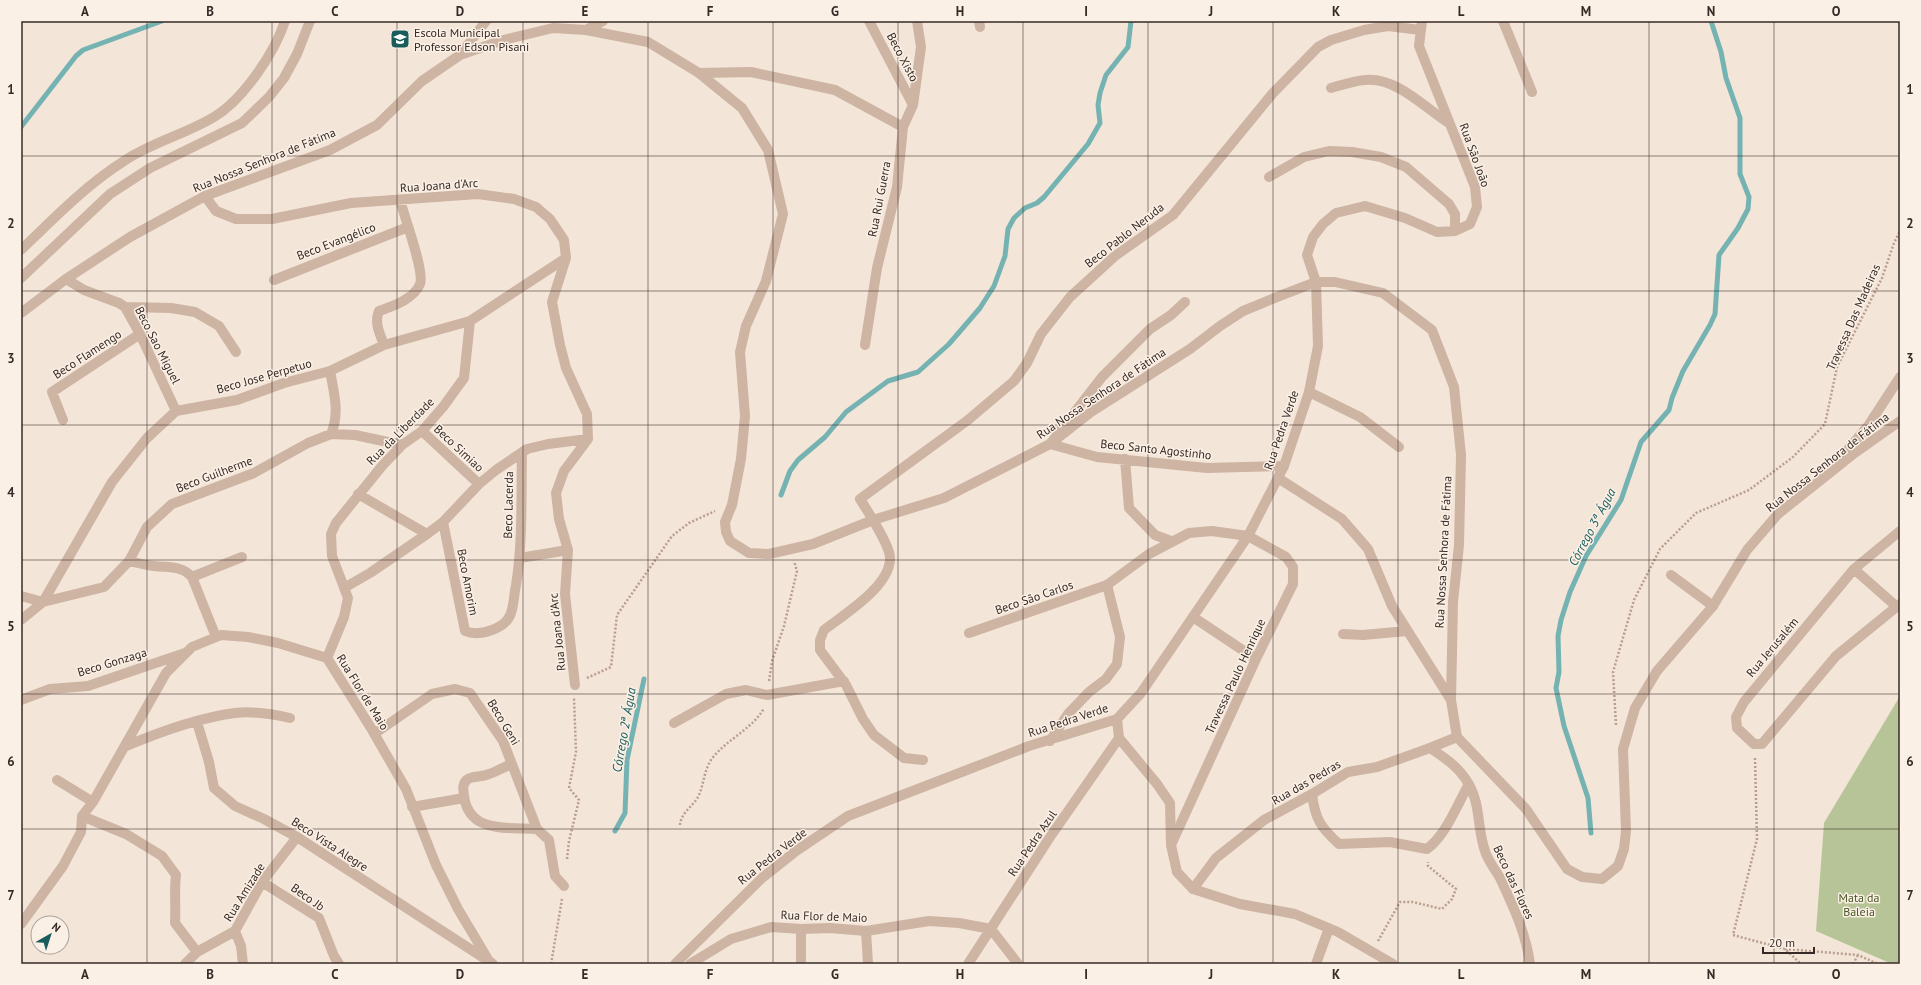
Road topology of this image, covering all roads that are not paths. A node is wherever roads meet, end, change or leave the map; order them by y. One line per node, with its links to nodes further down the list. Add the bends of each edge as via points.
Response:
1 (285, 21): 22 (street, via 279,39 251,82 215,117 120,163 102,176)
2 (310, 21): 24 (street, via 284,78 242,123 150,168 110,194)
3 (486, 21): 10 (street)
4 (603, 21): 9 (street)
5 (869, 21): 14 (street, Beco Xisto)
6 (917, 21): 14 (street, Rua Rui Guerra, via 922,47)
7 (1503, 21): 13 (street)
8 (1421, 26): 15 (street, Rua São João, via 1419,46); 55 (street, Beco Pablo Neruda, via 1372,28 1331,40 1318,47 1273,93 1173,215 1115,256 1070,297 1041,334 1027,363 1014,381 968,420 860,499)
9 (586, 30): 10 (street, Rua Nossa Senhora de Fátima, via 553,28 503,40); 11 (street, Rua Nossa Senhora de Fátima, via 648,42)
10 (460, 55): 18 (street, Rua Nossa Senhora de Fátima, via 422,81 377,125 330,150)
11 (699, 73): 16 (street, via 751,72 835,90); 55 (street, Rua Nossa Senhora de Fátima, via 742,108 768,150 783,214 766,281 746,326 740,352 745,416 741,459 726,522 726,532 730,541 749,553 769,554 812,544)
12 (1331, 88): 15 (street, via 1366,79 1388,84 1409,94 1431,112)
13 (1532, 92)
14 (914, 105): 16 (street, Rua Rui Guerra)
15 (1449, 122): 21 (street, Rua São João, via 1475,187 1477,207 1470,224)
16 (903, 128): 34 (street, Rua Rui Guerra, via 897,187 877,268)
17 (1269, 178): 21 (street, via 1304,157 1330,151 1381,157 1406,167 1449,204 1455,214)
18 (204, 196): 19 (street, Rua Joana d'Arc, via 216,211 236,219 272,219 351,203); 25 (street, Rua Nossa Senhora de Fátima, via 130,237)
19 (400, 200): 20 (street); 23 (street, Rua Joana d'Arc, via 478,194 514,199 536,207 550,219 564,240)
20 (408, 227): 26 (street, Beco Evangélico); 33 (street, via 420,270 420,284 411,295 379,311 376,317 377,324)
21 (1456, 231): 27 (street, via 1437,232 1405,218 1365,206 1336,213 1313,237 1307,255)
22 (21, 250)
23 (566, 258): 31 (street); 44 (street, Rua Joana d'Arc, via 552,302 566,368 587,414)
24 (21, 278)
25 (66, 279): 29 (street, Beco Sao Miguel, via 84,290); 30 (street, Rua Nossa Senhora de Fátima)
26 (274, 280)
27 (1316, 282): 38 (street, Rua Pedra Verde, via 1318,346); 45 (street, Rua Nossa Senhora de Fátima, via 1243,311 1190,349 1091,412); 86 (street, Rua Nossa Senhora de Fátima, via 1335,282 1383,293 1432,330 1454,387 1461,454)
28 (1184, 302): 45 (street, via 1171,315 1150,329 1102,377)
29 (125, 307): 32 (street, Beco Sao Miguel); 35 (street, via 171,308 195,312 219,326)
30 (21, 313)
31 (470, 321): 33 (street, Beco Jose Perpetuo); 42 (street, Rua da Liberdade, via 464,378)
32 (140, 334): 39 (street, Beco Sao Miguel); 40 (street, Beco Flamengo, via 52,392)
33 (384, 345): 36 (street, Beco Jose Perpetuo)
34 (865, 345)
35 (236, 352)
36 (330, 371): 39 (street, Beco Jose Perpetuo, via 237,400); 43 (street, via 337,409 336,424)
37 (1900, 377): 52 (street, via 1868,426)
38 (1308, 392): 47 (street, via 1360,417); 50 (street, Rua Pedra Verde)
39 (176, 411): 71 (street, via 147,438 112,482)
40 (63, 420)
41 (1900, 421): 52 (street, Rua Nossa Senhora de Fátima)
42 (422, 431): 46 (street, Rua da Liberdade); 53 (street, Beco Simiao)
43 (331, 434): 46 (street, Beco Guilherme, via 355,435); 64 (street, Beco Guilherme, via 308,443 254,473 172,504 147,527)
44 (588, 439): 48 (street, via 548,444 527,449); 61 (street, Rua Joana d'Arc, via 564,472 556,493 559,519)
45 (1050, 444): 49 (street, Beco Santo Agostinho, via 1097,456); 55 (street, Rua Nossa Senhora de Fátima, via 944,498)
46 (402, 445): 54 (street, Rua da Liberdade)
47 (1399, 447)
48 (522, 453): 53 (street); 63 (street, Beco Lacerda)
49 (1125, 459): 50 (street, Beco Santo Agostinho, via 1206,468); 60 (street, via 1129,508 1156,535)
50 (1284, 466): 51 (street, Rua Pedra Verde)
51 (1278, 478): 59 (street, Rua Pedra Verde); 76 (street, via 1342,519 1368,549 1392,606)
52 (1822, 480): 73 (street, Rua Nossa Senhora de Fátima, via 1778,514 1746,550)
53 (479, 484): 56 (street)
54 (358, 494): 58 (street); 69 (street, Rua da Liberdade, via 336,523 331,534 332,556)
55 (873, 520): 83 (street, via 889,553 889,566 879,586 824,630 820,640 820,650)
56 (443, 522): 58 (street); 63 (street, Beco Amorim, via 465,631 472,634 495,629 504,624 511,614)
57 (1900, 531): 65 (street, Rua Jerusalém)
58 (427, 534): 69 (street)
59 (1248, 536): 60 (street, Beco São Carlos, via 1212,531 1189,533); 74 (street, Rua Pedra Verde); 82 (street, Travessa Paulo Henrique, via 1286,557 1293,567 1293,584)
60 (1171, 541): 68 (street, Beco São Carlos)
61 (568, 550): 63 (street); 84 (street, Rua Joana d'Arc, via 564,594)
62 (242, 558): 67 (street)
63 (520, 558)
64 (129, 561): 67 (street, via 176,567); 71 (street, Beco Guilherme, via 104,587)
65 (1854, 569): 72 (street); 72 (street, Rua Jerusalém, via 1744,702 1736,717 1737,728 1754,744 1762,744 1836,656)
66 (1671, 575): 73 (street)
67 (192, 577): 79 (street)
68 (1107, 585): 77 (street, Beco São Carlos); 94 (street, via 1120,637 1116,664 1106,679 1068,714)
69 (344, 588): 81 (street, Rua da Liberdade, via 348,598 344,617)
70 (21, 596): 71 (street)
71 (43, 602): 75 (street)
72 (1898, 605)
73 (1713, 606): 92 (street, Rua Nossa Senhora de Fátima, via 1657,671 1635,708 1623,749 1626,831 1624,849 1618,866 1602,879 1582,877 1567,869 1526,809)
74 (1193, 617): 82 (street); 88 (street, Rua Pedra Verde, via 1141,693)
75 (21, 620)
76 (1407, 631): 78 (street); 86 (street)
77 (969, 633)
78 (1343, 634)
79 (216, 637): 80 (street, Rua Flor de Maio, via 192,647); 81 (street, Rua Flor de Maio, via 248,637)
80 (187, 652): 85 (street, Beco Gonzaga, via 88,686 50,689); 95 (street, Rua Flor de Maio, via 166,673)
81 (327, 658): 91 (street, Rua Flor de Maio)
82 (1256, 659): 108 (street, Travessa Paulo Henrique)
83 (844, 681): 90 (street, via 767,696 746,690 726,694); 97 (street, via 874,735 904,758)
84 (575, 685)
85 (21, 700)
86 (1451, 700): 92 (street, Rua Nossa Senhora de Fátima)
87 (290, 718): 89 (street, via 236,713)
88 (1117, 719): 93 (street); 94 (street, Rua Pedra Verde)
89 (196, 722): 95 (street, via 150,735); 107 (street, Beco Vista Alegre, via 209,762 214,788 235,806)
90 (674, 723)
91 (374, 734): 98 (street, Beco Geni, via 432,694 455,689 470,693 503,742); 104 (street, Rua Flor de Maio, via 406,789)
92 (1457, 737): 96 (street, Rua das Pedras)
93 (1119, 738): 108 (street, via 1158,784 1170,803); 115 (street, Rua Pedra Azul, via 1050,837)
94 (1050, 741): 124 (street, Rua Pedra Verde, via 1029,746 848,816 796,851 762,878)
95 (124, 747): 103 (street, Rua Flor de Maio)
96 (1430, 748): 100 (street, via 1454,765); 101 (street, Rua das Pedras, via 1377,767 1348,772)
97 (924, 760)
98 (512, 764): 102 (street, via 488,775 470,778 463,787); 106 (street, Beco Geni)
99 (57, 780): 103 (street)
100 (1469, 784): 101 (street, via 1443,830 1427,849 1390,842 1339,844 1323,830 1314,811); 131 (street, Beco das Flores, via 1485,853 1514,908 1527,943)
101 (1312, 794): 111 (street, Rua das Pedras, via 1264,820 1216,858)
102 (464, 798): 104 (street); 106 (street, via 469,814 477,821 489,826)
103 (93, 802): 105 (street, Rua Flor de Maio)
104 (412, 807): 120 (street, Rua Flor de Maio, via 458,909)
105 (82, 816): 112 (street, Rua Flor de Maio, via 81,832 63,866); 118 (street, via 126,834 162,856 176,874 175,923)
106 (536, 829): 110 (street, Beco Geni, via 549,840 556,876)
107 (297, 837): 109 (street, Rua Amizade); 120 (street, Beco Vista Alegre)
108 (1171, 846): 111 (street, via 1177,872)
109 (262, 882): 116 (street, Rua Amizade); 123 (street, Beco Jb, via 319,918)
110 (564, 886)
111 (1193, 890): 113 (street, via 1240,904 1295,914)
112 (21, 924)
113 (1329, 928): 129 (street); 130 (street)
114 (801, 929): 117 (street, Rua Flor de Maio); 119 (street); 125 (street, Rua Flor de Maio, via 771,927 731,939)
115 (991, 929): 117 (street, Rua Flor de Maio, via 929,921); 127 (street, Rua Pedra Azul); 128 (street)
116 (235, 931): 118 (street, Rua Amizade); 122 (street, via 241,946)
117 (866, 931): 126 (street)
118 (197, 952): 121 (street, Rua Amizade)
119 (801, 961)
120 (491, 963)
121 (185, 964)
122 (243, 964)
123 (339, 964)
124 (675, 964)
125 (690, 964)
126 (868, 964)
127 (968, 964)
128 (1018, 964)
129 (1316, 964)
130 (1393, 964)
131 (1530, 964)

